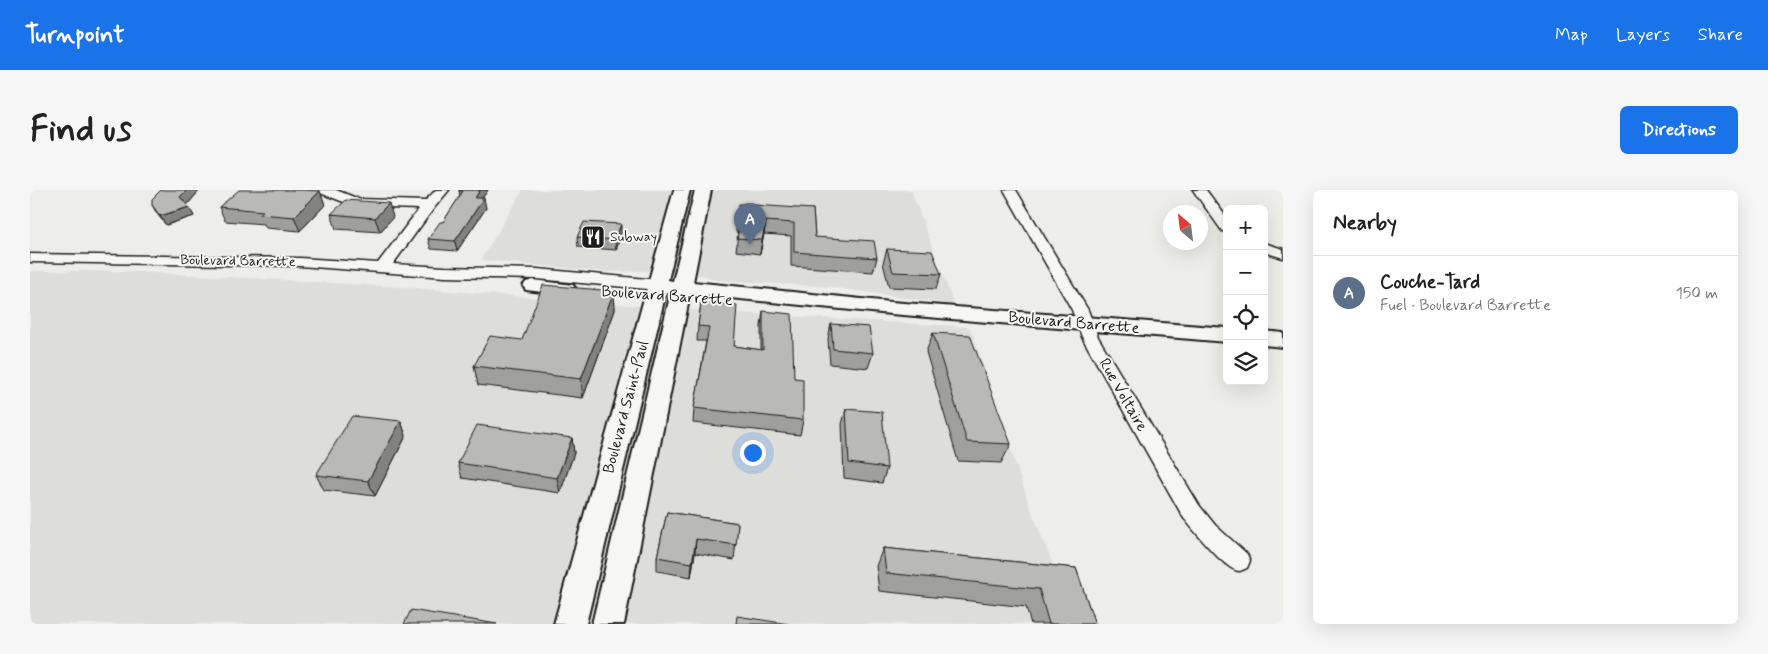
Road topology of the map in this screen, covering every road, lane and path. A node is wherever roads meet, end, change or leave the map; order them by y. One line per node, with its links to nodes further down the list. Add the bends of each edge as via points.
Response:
1 (326, 190): 7 (street, via 357,202)
2 (443, 190): 7 (street)
3 (682, 190): 16 (main road, Boulevard Saint-Paul)
4 (703, 190): 17 (main road, Boulevard Saint-Paul)
5 (1010, 190): 18 (street, Rue Voltaire)
6 (1199, 190): 8 (street)
7 (429, 205): 12 (street)
8 (1223, 223)
9 (1268, 248): 10 (street)
10 (1283, 254)
11 (30, 258): 12 (street, Boulevard Barrette, via 300,262)
12 (382, 268): 13 (street, Boulevard Barrette)
13 (445, 272): 14 (street, Boulevard Barrette); 16 (street, Boulevard Barrette, via 537,274)
14 (533, 286): 15 (main road, Boulevard Barrette)
15 (566, 289): 16 (street, Boulevard Barrette)
16 (656, 291): 17 (main road, Boulevard Barrette); 23 (main road, Boulevard Saint-Paul)
17 (682, 293): 18 (main road, Boulevard Barrette); 24 (main road, Boulevard Saint-Paul)
18 (1085, 324): 19 (main road, Boulevard Barrette); 22 (street, Rue Voltaire, via 1191,511 1207,532)
19 (1223, 336)
20 (1268, 338): 21 (main road)
21 (1283, 340)
22 (1239, 561)
23 (570, 624)
24 (608, 624)

